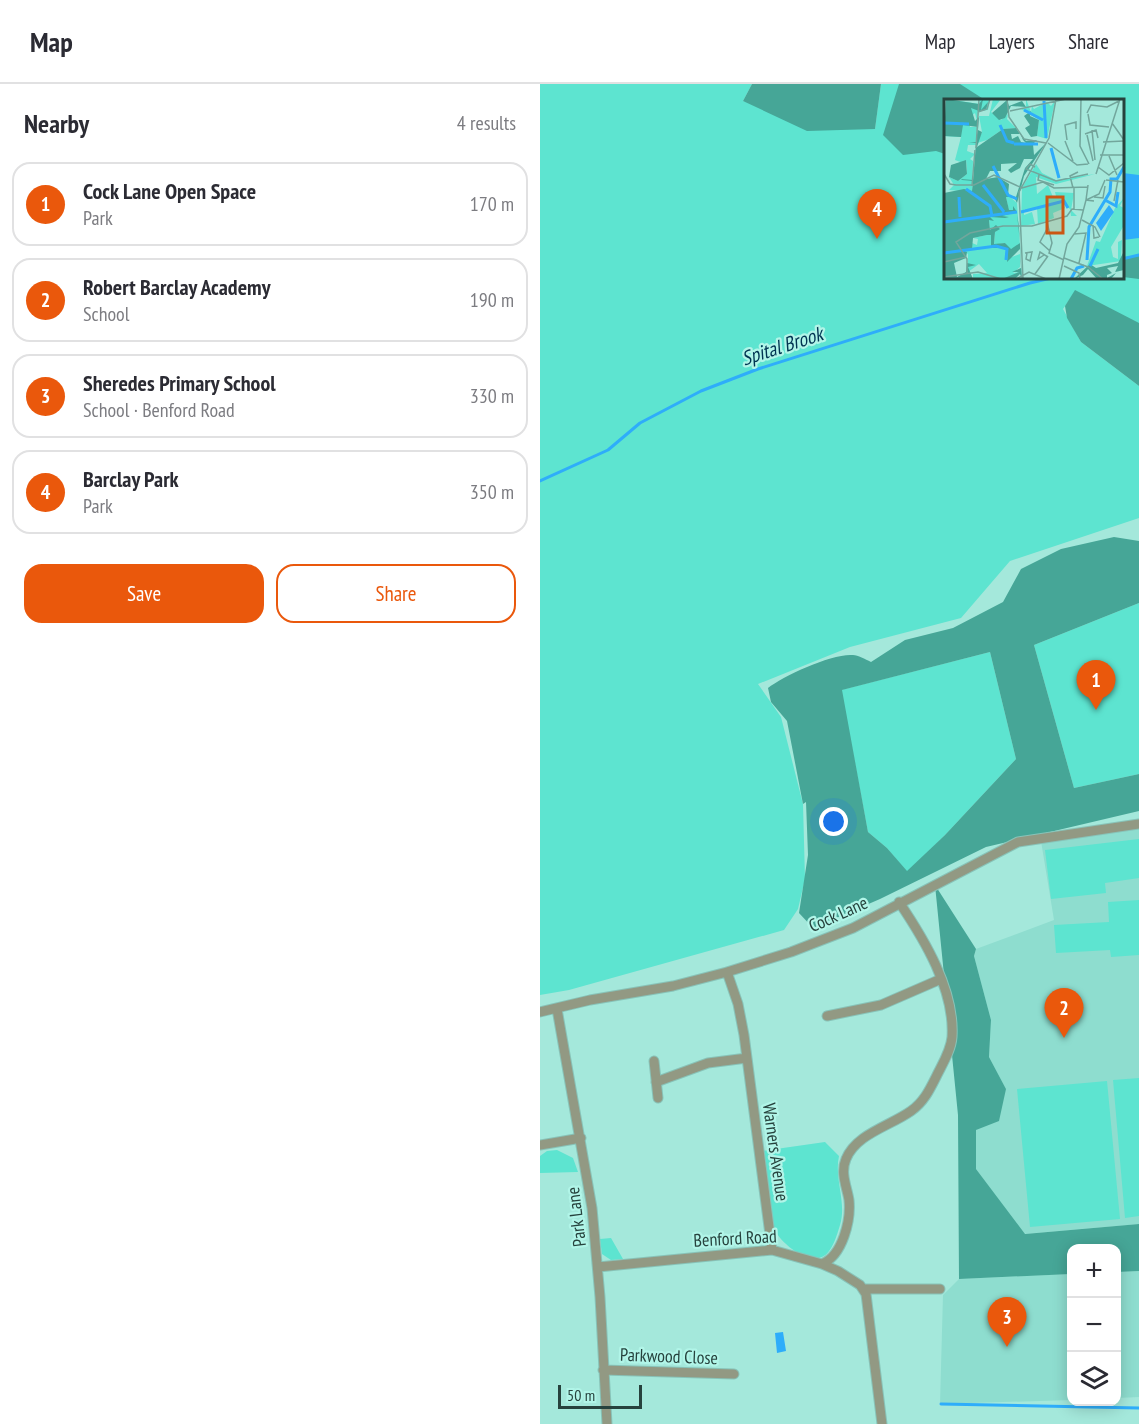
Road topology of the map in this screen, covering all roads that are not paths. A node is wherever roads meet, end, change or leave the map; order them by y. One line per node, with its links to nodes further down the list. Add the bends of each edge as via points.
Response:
1 (1139, 824): 2 (street, Cock Lane, via 1018,842)
2 (899, 902): 3 (street, Cock Lane, via 853,928); 4 (street, via 925,942)
3 (728, 972): 5 (street, Cock Lane); 8 (street, Warners Avenue, via 741,1016)
4 (941, 979): 7 (street, via 880,1005); 15 (street, via 951,1016 949,1049 925,1099 863,1139 850,1152 844,1163 848,1220 835,1255)
5 (557, 1009): 6 (street, Cock Lane); 12 (street, Park Lane)
6 (540, 1012)
7 (826, 1016)
8 (747, 1058): 10 (street, via 702,1065); 14 (street, Warners Avenue)
9 (654, 1061): 10 (street)
10 (656, 1082): 11 (street)
11 (658, 1098)
12 (581, 1138): 13 (street); 16 (street, Park Lane)
13 (540, 1145)
14 (772, 1250): 15 (street, Benford Road); 16 (street, Benford Road)
15 (822, 1264): 18 (street, Benford Road)
16 (598, 1267): 19 (street, Park Lane)
17 (940, 1289): 18 (street)
18 (864, 1290): 22 (street)
19 (603, 1370): 20 (street, Parkwood Close); 21 (street, Park Lane)
20 (734, 1374)
21 (607, 1424)
22 (882, 1424)

